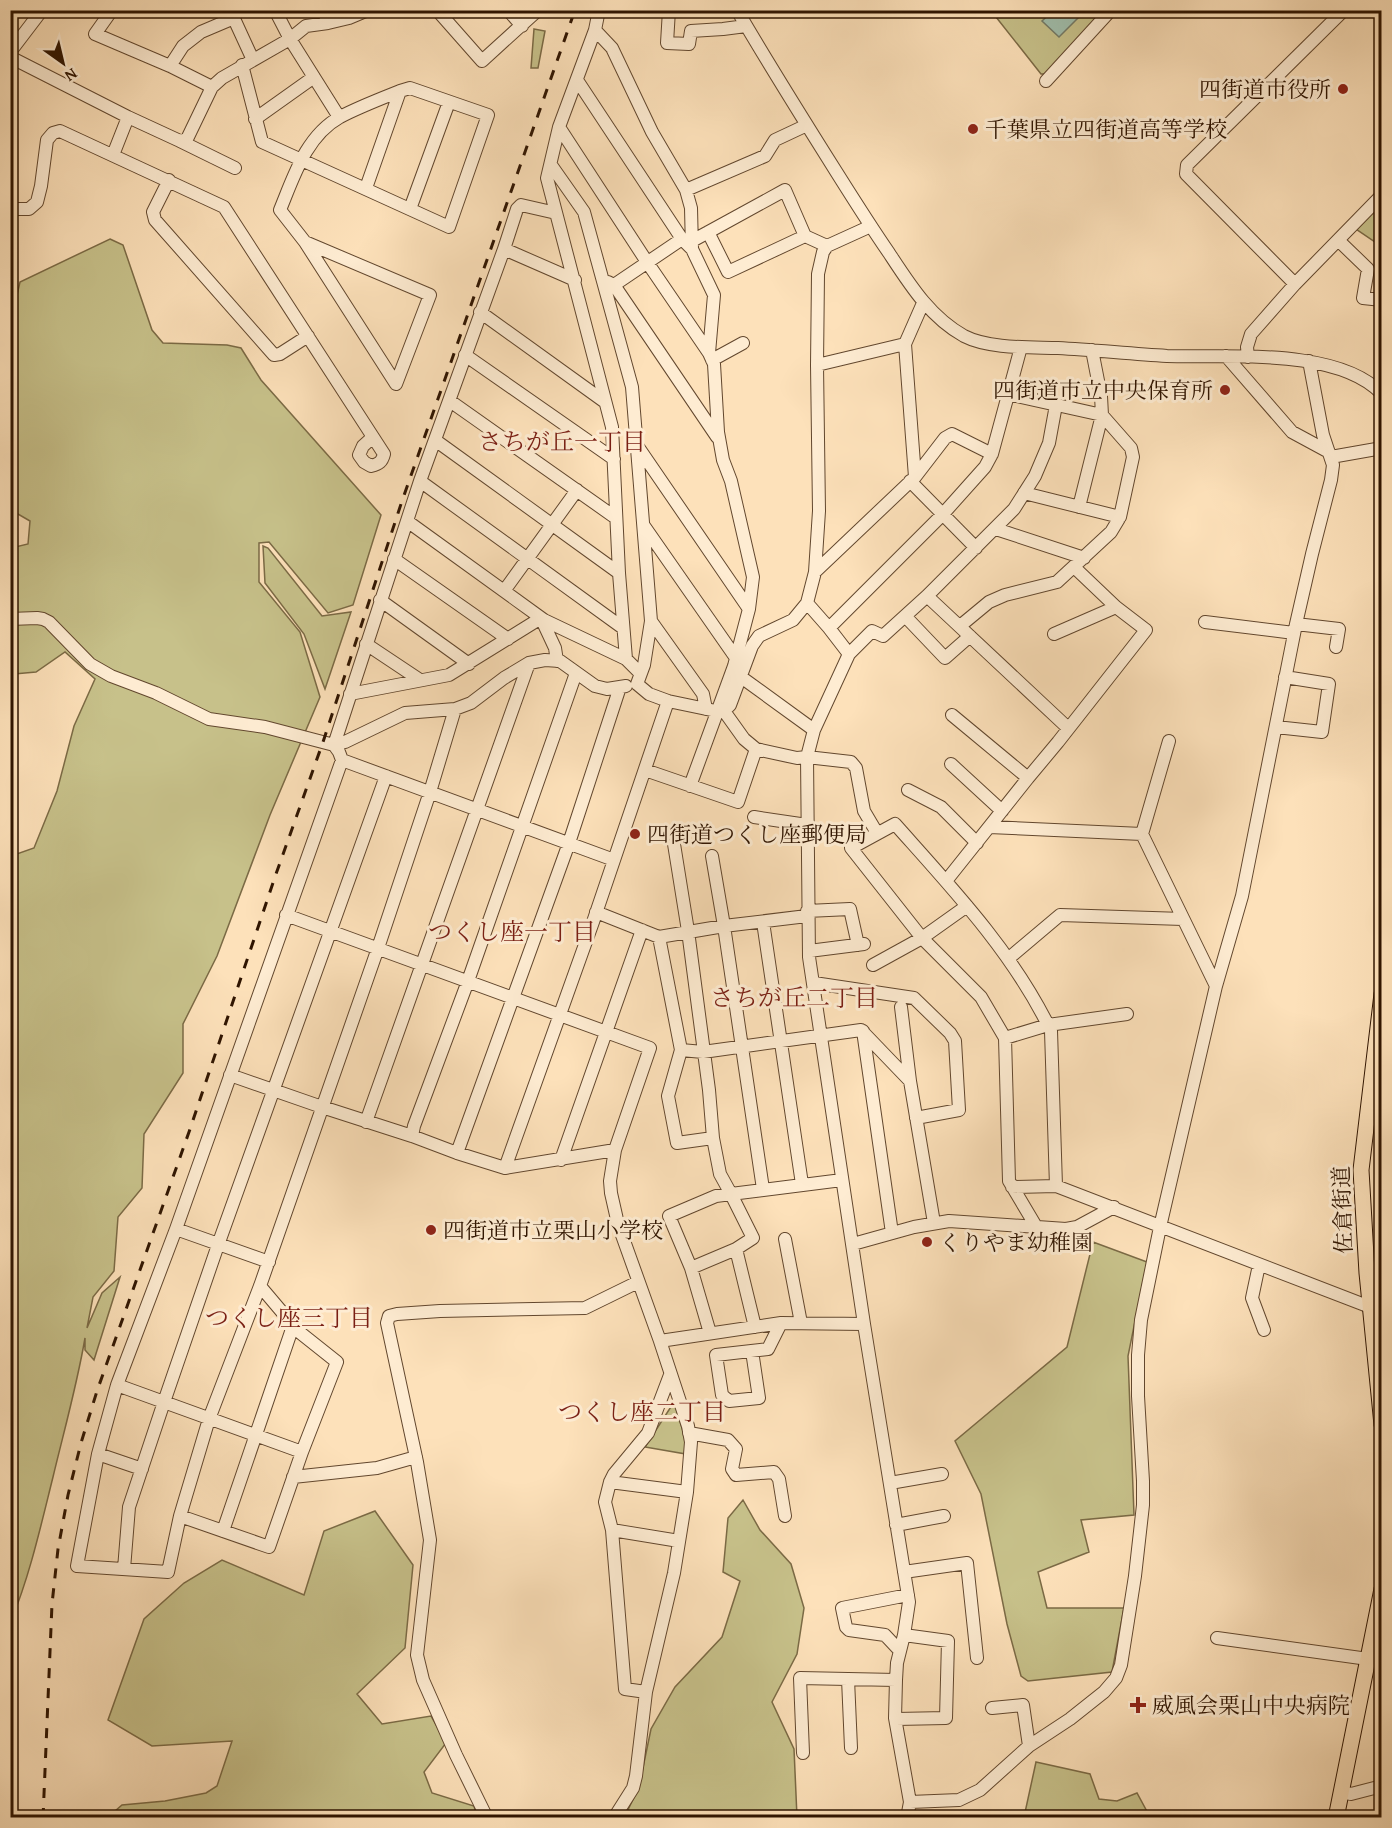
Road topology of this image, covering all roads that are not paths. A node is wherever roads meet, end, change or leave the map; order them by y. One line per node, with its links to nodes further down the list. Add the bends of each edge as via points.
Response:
1 (42, 10): 20 (street)
2 (112, 10): 23 (street, via 95,34)
3 (275, 10): 19 (street)
4 (323, 10): 15 (street)
5 (368, 10): 15 (street)
6 (437, 10): 16 (street, via 482,61)
7 (508, 10): 16 (street)
8 (538, 10): 16 (street)
9 (599, 10): 18 (street)
10 (669, 10): 17 (street, via 667,43 689,44 691,31)
11 (737, 10): 17 (street)
12 (1111, 10): 26 (street)
13 (1344, 10): 58 (street, via 1186,165 1186,174)
14 (232, 14): 22 (street); 23 (street, via 183,46)
15 (328, 24): 19 (street, via 306,26)
16 (522, 26)
17 (746, 26): 33 (street)
18 (594, 30): 25 (street); 42 (street, via 612,48 652,132)
19 (290, 39): 22 (street); 24 (street)
20 (10, 51)
21 (10, 57): 30 (street)
22 (248, 63): 27 (street); 32 (street)
23 (170, 66): 27 (street)
24 (314, 77): 31 (street); 32 (street)
25 (577, 80): 34 (street); 52 (street)
26 (1046, 81)
27 (212, 87): 35 (street, via 187,139)
28 (400, 91): 29 (street, via 410,88); 31 (street); 41 (street)
29 (449, 102): 45 (street); 45 (street, via 488,115 449,227)
30 (128, 117): 35 (street); 36 (street)
31 (339, 117): 37 (street, via 319,133)
32 (255, 119): 37 (street, via 262,142)
33 (807, 125): 42 (street, via 775,140 765,156); 47 (street)
34 (559, 127): 38 (street); 55 (street)
35 (180, 141): 39 (street)
36 (113, 155): 40 (street); 44 (street, via 60,131 53,133 47,140 37,202 29,209)
37 (302, 158): 41 (street); 51 (street, via 280,210)
38 (552, 165): 46 (street, via 547,178); 57 (street, via 584,212)
39 (235, 168)
40 (169, 180): 62 (street, via 224,207); 62 (street, via 153,212 155,220 274,355)
41 (366, 188): 45 (street)
42 (686, 190): 52 (street, via 691,208)
43 (1382, 195): 50 (street)
44 (10, 209)
45 (410, 209)
46 (556, 213): 54 (street, via 520,205); 56 (street)
47 (871, 226): 53 (street); 60 (street)
48 (708, 232): 49 (street, via 728,273); 49 (street, via 784,190); 52 (street)
49 (805, 236): 53 (street)
50 (1338, 240): 58 (street); 59 (street, via 1368,269 1364,298)
51 (305, 242): 51 (street, via 430,295 396,384 346,306)
52 (689, 243): 55 (street); 68 (street, via 714,295)
53 (827, 246): 72 (street, via 818,274)
54 (504, 249): 56 (street); 61 (street)
55 (647, 262): 57 (street); 68 (street)
56 (574, 280): 76 (street)
57 (608, 282): 81 (street); 82 (street, via 632,387)
58 (1295, 284): 70 (street, via 1251,334)
59 (1382, 300)
60 (923, 303): 64 (street); 65 (street, via 972,339)
61 (480, 312): 67 (street); 76 (street)
62 (308, 336): 79 (street)
63 (743, 343): 68 (street)
64 (905, 344): 72 (street); 87 (street)
65 (1021, 346): 66 (street); 73 (street)
66 (1092, 350): 69 (street); 78 (street)
67 (465, 354): 75 (street); 86 (street)
68 (711, 356): 81 (street)
69 (1226, 356): 70 (street); 85 (street, via 1292,432)
70 (1248, 357): 71 (street)
71 (1309, 361): 74 (street, via 1349,373); 85 (street)
72 (817, 365): 105 (street, via 819,511)
73 (1008, 394): 77 (street); 84 (street)
74 (1382, 394)
75 (450, 401): 80 (street); 89 (street)
76 (605, 402): 86 (street, via 612,427)
77 (1056, 405): 78 (street); 90 (street, via 1049,442)
78 (1102, 415): 91 (street); 93 (street, via 1131,448 1133,457)
79 (374, 437)
80 (435, 440): 88 (street); 96 (street)
81 (720, 440): 111 (street, via 753,577)
82 (637, 446): 97 (street); 111 (street)
83 (1382, 448): 85 (street)
84 (992, 454): 87 (street, via 952,434); 92 (street)
85 (1330, 454): 120 (street, via 1331,480)
86 (614, 459): 94 (street)
87 (913, 479): 92 (street); 105 (street)
88 (420, 481): 95 (street); 102 (street)
89 (577, 490): 94 (street); 96 (street)
90 (1024, 493): 91 (street); 98 (street)
91 (1079, 507): 93 (street)
92 (943, 514): 99 (street); 119 (street)
93 (1120, 517): 100 (street, via 1111,532)
94 (616, 518): 104 (street)
95 (406, 521): 101 (street); 106 (street)
96 (552, 525): 102 (street); 104 (street)
97 (643, 525): 115 (street); 127 (street)
98 (996, 529): 99 (street); 100 (street)
99 (976, 548): 107 (street)
100 (1084, 558): 103 (street)
101 (394, 559): 108 (street); 123 (street)
102 (527, 559): 106 (street); 118 (street)
103 (1074, 567): 110 (street); 117 (street, via 1057,582 989,602)
104 (619, 573): 118 (street)
105 (815, 573): 109 (street)
106 (504, 591): 113 (street)
107 (927, 596): 112 (street); 117 (street)
108 (381, 600): 124 (street); 131 (street)
109 (807, 603): 119 (street); 133 (street, via 793,620 759,636)
110 (1116, 607): 121 (street); 144 (street, via 1146,630)
111 (749, 609): 127 (street)
112 (904, 616): 122 (street, via 945,658); 126 (street, via 883,636 872,631)
113 (541, 618): 123 (street); 128 (street); 129 (street)
114 (10, 619): 147 (street, via 49,622 101,671 209,719)
115 (651, 621): 135 (street); 141 (street)
116 (1205, 622): 120 (street)
117 (960, 626): 122 (street)
118 (623, 628): 128 (street)
119 (829, 628): 126 (street)
120 (1295, 629): 125 (street, via 1339,629); 134 (street)
121 (1054, 634)
122 (970, 636): 144 (street)
123 (508, 639): 131 (street)
124 (366, 644): 136 (street); 138 (street)
125 (1336, 647)
126 (849, 654): 145 (street)
127 (736, 658): 141 (street)
128 (626, 659): 135 (street)
129 (557, 661): 130 (street); 132 (street)
130 (529, 663): 140 (street, via 471,703); 158 (street)
131 (469, 664): 136 (street, via 449,675)
132 (576, 673): 137 (street, via 595,686); 162 (street)
133 (741, 677): 141 (street, via 730,705); 145 (street)
134 (1285, 677): 143 (street); 143 (street, via 1329,684 1322,732)
135 (639, 678): 137 (street); 139 (street, via 649,694)
136 (420, 681): 138 (street)
137 (620, 687): 166 (street)
138 (350, 694): 147 (street)
139 (668, 701): 141 (street); 152 (street)
140 (455, 709): 147 (street, via 405,713); 157 (street)
141 (715, 710): 148 (street); 155 (street)
142 (952, 715): 154 (street)
143 (1276, 727): 191 (street, via 1242,896)
144 (1068, 728): 154 (street)
145 (814, 730): 149 (street)
146 (1169, 741): 165 (street)
147 (334, 745): 150 (street)
148 (756, 749): 149 (street); 155 (street, via 738,802)
149 (807, 757): 161 (street); 164 (street, via 851,762 856,768 864,811)
150 (342, 760): 153 (street); 175 (street)
151 (951, 765): 159 (street)
152 (645, 770): 155 (street); 170 (street)
153 (386, 776): 157 (street); 180 (street)
154 (1028, 778): 159 (street)
155 (690, 786)
156 (908, 790): 167 (street, via 941,807)
157 (430, 792): 158 (street); 184 (street)
158 (476, 809): 162 (street); 187 (street)
159 (1002, 811): 163 (street)
160 (754, 817): 161 (street)
161 (807, 825): 174 (street)
162 (522, 826): 166 (street); 189 (street)
163 (989, 827): 165 (street); 167 (street)
164 (877, 833): 171 (street, via 895,824); 183 (street, via 851,848)
165 (1142, 834): 176 (street)
166 (569, 843): 170 (street); 193 (street)
167 (977, 843): 171 (street)
168 (674, 844): 181 (street)
169 (712, 856): 178 (street)
170 (614, 860): 173 (street)
171 (946, 881): 172 (street)
172 (967, 906): 183 (street); 186 (street)
173 (596, 912): 179 (street); 196 (street)
174 (807, 914): 177 (street); 185 (street); 185 (street, via 850,909 861,944)
175 (286, 915): 180 (street); 207 (street)
176 (1183, 919): 186 (street, via 1060,915); 191 (street)
177 (763, 922): 178 (street); 203 (street)
178 (724, 926): 181 (street); 204 (street)
179 (642, 930): 182 (street); 199 (street)
180 (332, 931): 184 (street); 209 (street)
181 (688, 931): 182 (street); 206 (street)
182 (659, 937): 205 (street)
183 (921, 938): 188 (street); 201 (street, via 981,997)
184 (378, 948): 187 (street); 210 (street)
185 (809, 951): 190 (street)
186 (1009, 958): 197 (street)
187 (423, 965): 189 (street); 212 (street)
188 (873, 965)
189 (468, 981): 193 (street); 213 (street)
190 (814, 983): 200 (street); 211 (street, via 914,998 950,1033 955,1041 959,1110)
191 (1216, 986): 227 (street)
192 (1382, 994): 202 (main road, 佐倉街道)
193 (513, 998): 196 (street); 216 (street)
194 (901, 1007): 208 (street)
195 (1127, 1014): 197 (street)
196 (559, 1015): 199 (street); 218 (street)
197 (1048, 1025): 201 (street); 221 (street)
198 (863, 1031): 200 (street); 208 (street); 230 (street)
199 (606, 1032): 215 (street, via 650,1048); 217 (street)
200 (822, 1036): 203 (street); 219 (street)
201 (1005, 1038): 222 (street, via 1008,1181)
202 (1379, 1040): 240 (main road, 佐倉街道, via 1361,1170)
203 (781, 1041): 204 (street); 220 (street)
204 (742, 1047): 206 (street); 223 (street)
205 (681, 1050): 206 (street); 214 (street, via 668,1096 677,1143)
206 (703, 1052): 214 (street)
207 (230, 1075): 209 (street); 229 (street)
208 (910, 1081): 211 (street)
209 (274, 1090): 210 (street); 233 (street)
210 (322, 1107): 212 (street); 235 (street)
211 (916, 1118): 226 (street)
212 (366, 1122): 213 (street)
213 (412, 1136): 216 (street)
214 (713, 1138): 224 (street, via 720,1174)
215 (615, 1150): 217 (street); 238 (street, via 610,1181 612,1202)
216 (456, 1153): 218 (street)
217 (561, 1160): 218 (street)
218 (505, 1168)
219 (842, 1180): 220 (street); 232 (street)
220 (802, 1184): 223 (street)
221 (1056, 1186): 222 (street); 225 (street)
222 (1012, 1187): 228 (street)
223 (763, 1189): 224 (street)
224 (731, 1194): 234 (street, via 753,1238); 237 (street, via 716,1196 669,1216)
225 (1114, 1208): 227 (street); 228 (street, via 1077,1227)
226 (934, 1223): 228 (street); 230 (street)
227 (1160, 1227): 236 (street); 288 (street, via 1141,1320 1138,1396 1143,1505 1121,1665 1116,1678 1094,1701)
228 (1037, 1228)
229 (176, 1229): 233 (street); 252 (street)
230 (892, 1233): 232 (street)
231 (785, 1239): 242 (street)
232 (853, 1244): 243 (street)
233 (218, 1245): 235 (street); 253 (street)
234 (736, 1249): 237 (street); 245 (street)
235 (269, 1262): 239 (street)
236 (1260, 1265): 240 (street); 246 (street, via 1252,1298)
237 (691, 1268): 247 (street)
238 (638, 1282): 248 (street); 260 (street, via 585,1308 389,1316 387,1323)
239 (260, 1286): 244 (street); 254 (street)
240 (1370, 1307): 250 (main road, 佐倉街道)
241 (781, 1323): 242 (street); 245 (street); 249 (street, via 768,1349)
242 (801, 1323): 243 (street)
243 (864, 1324): 265 (street)
244 (293, 1326): 257 (street); 258 (street, via 337,1362)
245 (755, 1327): 247 (street)
246 (1264, 1330)
247 (710, 1333): 248 (street)
248 (660, 1341): 251 (street)
249 (752, 1351): 249 (street, via 717,1356 722,1395 729,1401 759,1398)
250 (1378, 1360): 255 (main road, 佐倉街道)
251 (670, 1375): 256 (street); 264 (street, via 648,1433)
252 (117, 1385): 253 (street); 259 (street)
253 (164, 1402): 254 (street); 261 (street)
254 (209, 1419): 257 (street); 267 (street)
255 (1382, 1425)
256 (689, 1432): 266 (street); 268 (street, via 728,1440 736,1449 732,1468 736,1475 774,1472 779,1479)
257 (256, 1435): 258 (street); 272 (street)
258 (302, 1452): 263 (street)
259 (98, 1454): 261 (street); 274 (street, via 77,1566)
260 (416, 1457): 263 (street, via 377,1468); 294 (street, via 430,1540 417,1655 423,1680)
261 (142, 1469): 274 (street, via 129,1507)
262 (942, 1474): 265 (street)
263 (293, 1477): 272 (street, via 269,1547)
264 (609, 1482): 266 (street); 271 (street, via 605,1502)
265 (890, 1483): 270 (street)
266 (687, 1492): 273 (street)
267 (180, 1516): 272 (street); 274 (street, via 168,1572)
268 (785, 1516)
269 (944, 1516): 270 (street)
270 (896, 1525): 275 (street)
271 (612, 1530): 273 (street); 285 (street, via 625,1689)
272 (223, 1531)
273 (679, 1541): 285 (street)
274 (124, 1569)
275 (904, 1572): 277 (street); 281 (street, via 967,1563)
276 (1382, 1589): 282 (main road)
277 (908, 1595): 278 (street); 280 (street, via 842,1608 849,1630 885,1635)
278 (904, 1635): 280 (street); 287 (street, via 948,1641 946,1718)
279 (1217, 1638): 282 (street)
280 (900, 1651): 284 (street)
281 (978, 1658)
282 (1368, 1659): 292 (main road)
283 (848, 1679): 284 (street); 289 (street); 290 (street, via 800,1678)
284 (896, 1680): 287 (street)
285 (646, 1692): 295 (street, via 633,1788)
286 (992, 1708): 288 (street, via 1023,1705)
287 (896, 1719): 293 (street)
288 (1029, 1746): 293 (street, via 970,1795 959,1800)
289 (851, 1748)
290 (803, 1753)
291 (1382, 1786): 292 (street, via 1351,1794)
292 (1341, 1792): 297 (main road)
293 (910, 1802): 296 (street)
294 (487, 1818)
295 (614, 1818)
296 (907, 1818)
297 (1336, 1818)

